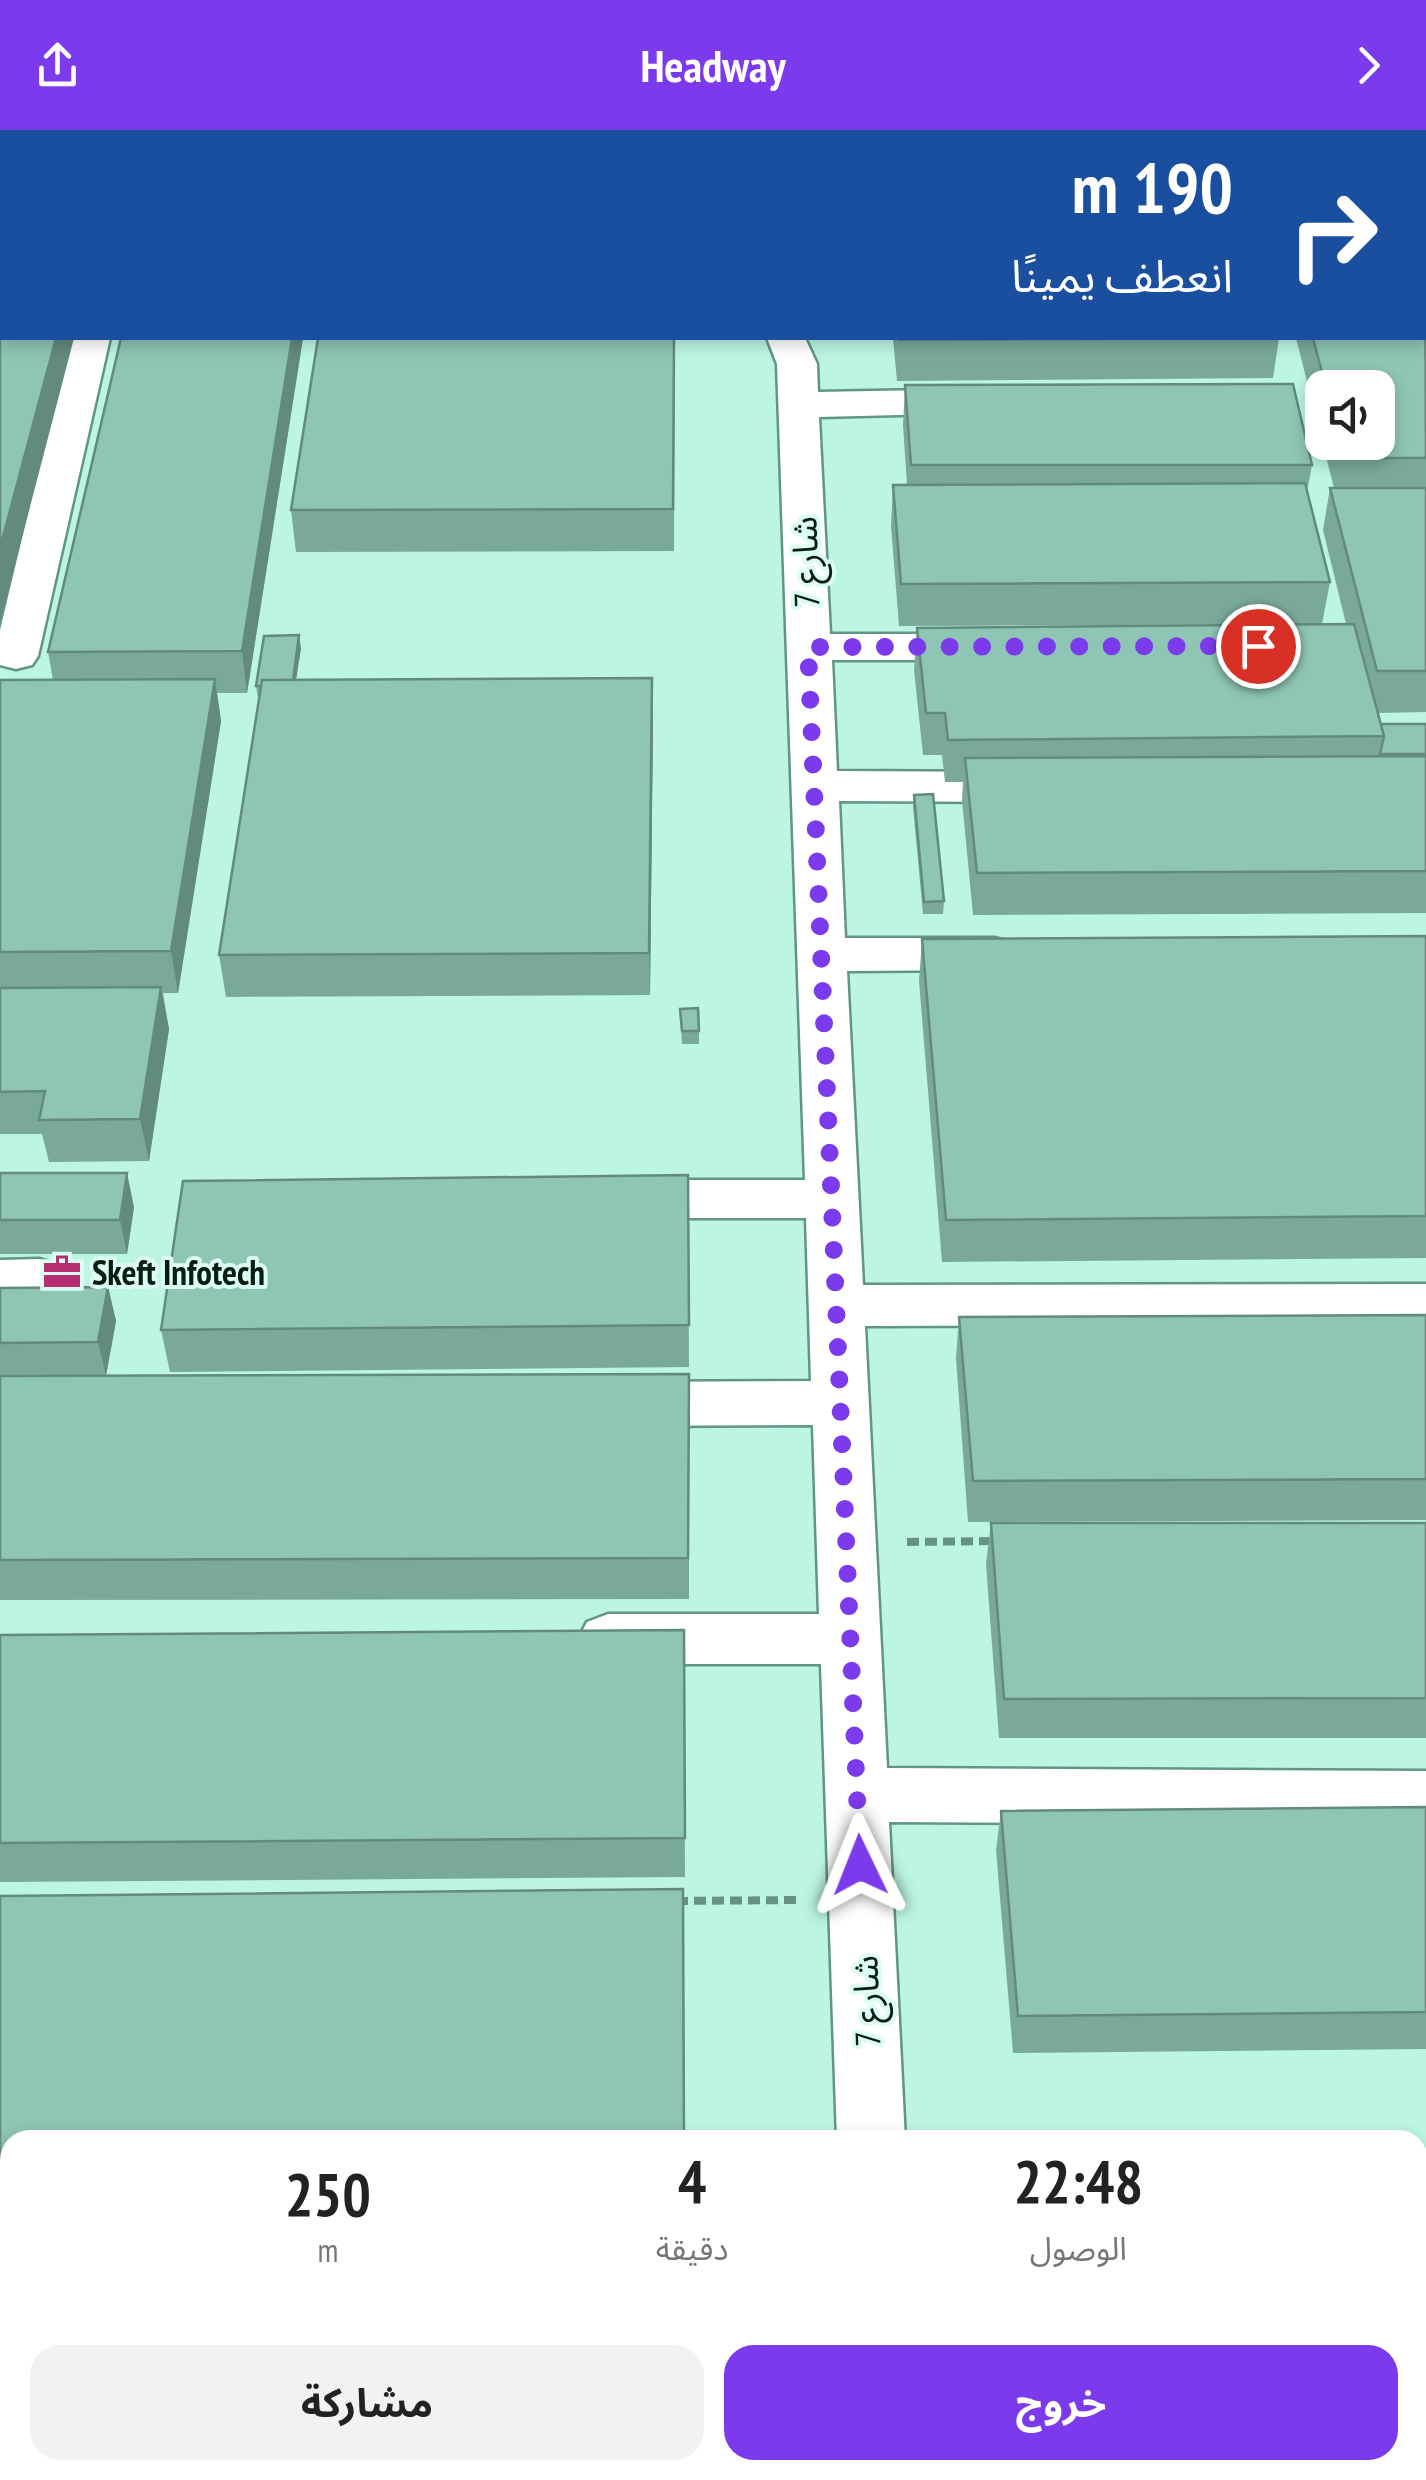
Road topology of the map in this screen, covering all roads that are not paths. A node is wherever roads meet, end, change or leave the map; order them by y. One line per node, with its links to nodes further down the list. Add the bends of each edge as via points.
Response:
1 (90, 340): 6 (street)
2 (797, 361): 3 (street); 5 (street, شارع 7)
3 (1015, 401)
4 (1022, 646): 5 (street)
5 (808, 647): 7 (street, شارع 7)
6 (16, 656)
7 (814, 786): 8 (street); 10 (street, شارع 7)
8 (1071, 786)
9 (1036, 954): 10 (street)
10 (822, 955): 12 (street, شارع 7)
11 (576, 1199): 12 (street)
12 (832, 1199): 14 (street, شارع 7)
13 (1426, 1304): 14 (street)
14 (836, 1306): 15 (street, شارع 7)
15 (840, 1403): 16 (street); 18 (street, شارع 7)
16 (566, 1404)
17 (554, 1638): 18 (street)
18 (851, 1639): 19 (street, شارع 7)
19 (858, 1795): 20 (street); 21 (street, شارع 7)
20 (1426, 1798)
21 (872, 2130)

